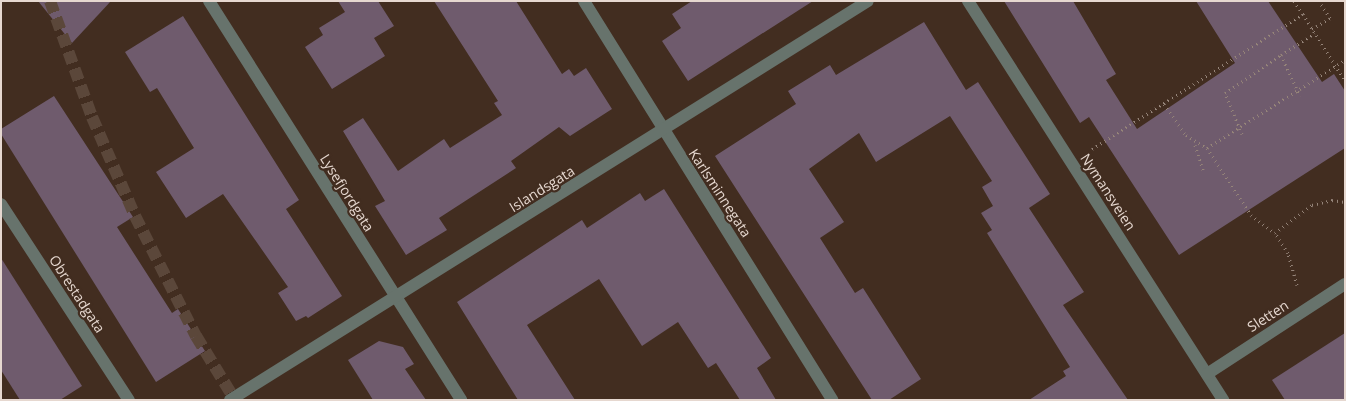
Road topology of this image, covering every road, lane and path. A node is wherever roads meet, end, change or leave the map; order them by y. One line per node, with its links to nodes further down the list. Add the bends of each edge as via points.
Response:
1 (209, 1): 27 (street, Lysefjordgata)
2 (584, 1): 16 (street, Karlsminnegata)
3 (868, 1): 16 (street, Islandsgata)
4 (968, 1): 28 (street, Nymansveien)
5 (1294, 1): 7 (path)
6 (1319, 1): 8 (path, via 1330,18)
7 (1303, 14): 8 (path); 15 (path)
8 (1312, 29): 9 (path)
9 (1315, 33): 10 (path); 12 (path)
10 (1281, 55): 14 (path); 17 (path, via 1224,93)
11 (1345, 60): 12 (path)
12 (1335, 66): 13 (path); 19 (path)
13 (1345, 81)
14 (1300, 96)
15 (1164, 104): 18 (path); 20 (path)
16 (662, 132): 27 (street, Islandsgata); 32 (street, Karlsminnegata)
17 (1242, 134)
18 (1195, 144): 19 (path); 21 (path)
19 (1207, 148): 24 (path, via 1251,215)
20 (1092, 149)
21 (1204, 172)
22 (1345, 202): 24 (path, via 1332,200 1312,204)
23 (1, 204): 29 (street, Obrestadgata)
24 (1275, 233): 26 (path, via 1288,253)
25 (1345, 284): 28 (street, Sletten)
26 (1299, 288)
27 (396, 297): 30 (street, Islandsgata); 31 (street, Lysefjordgata)
28 (1207, 374): 33 (street, Nymansveien)
29 (129, 400)
30 (230, 400)
31 (461, 400)
32 (832, 400)
33 (1223, 400)

